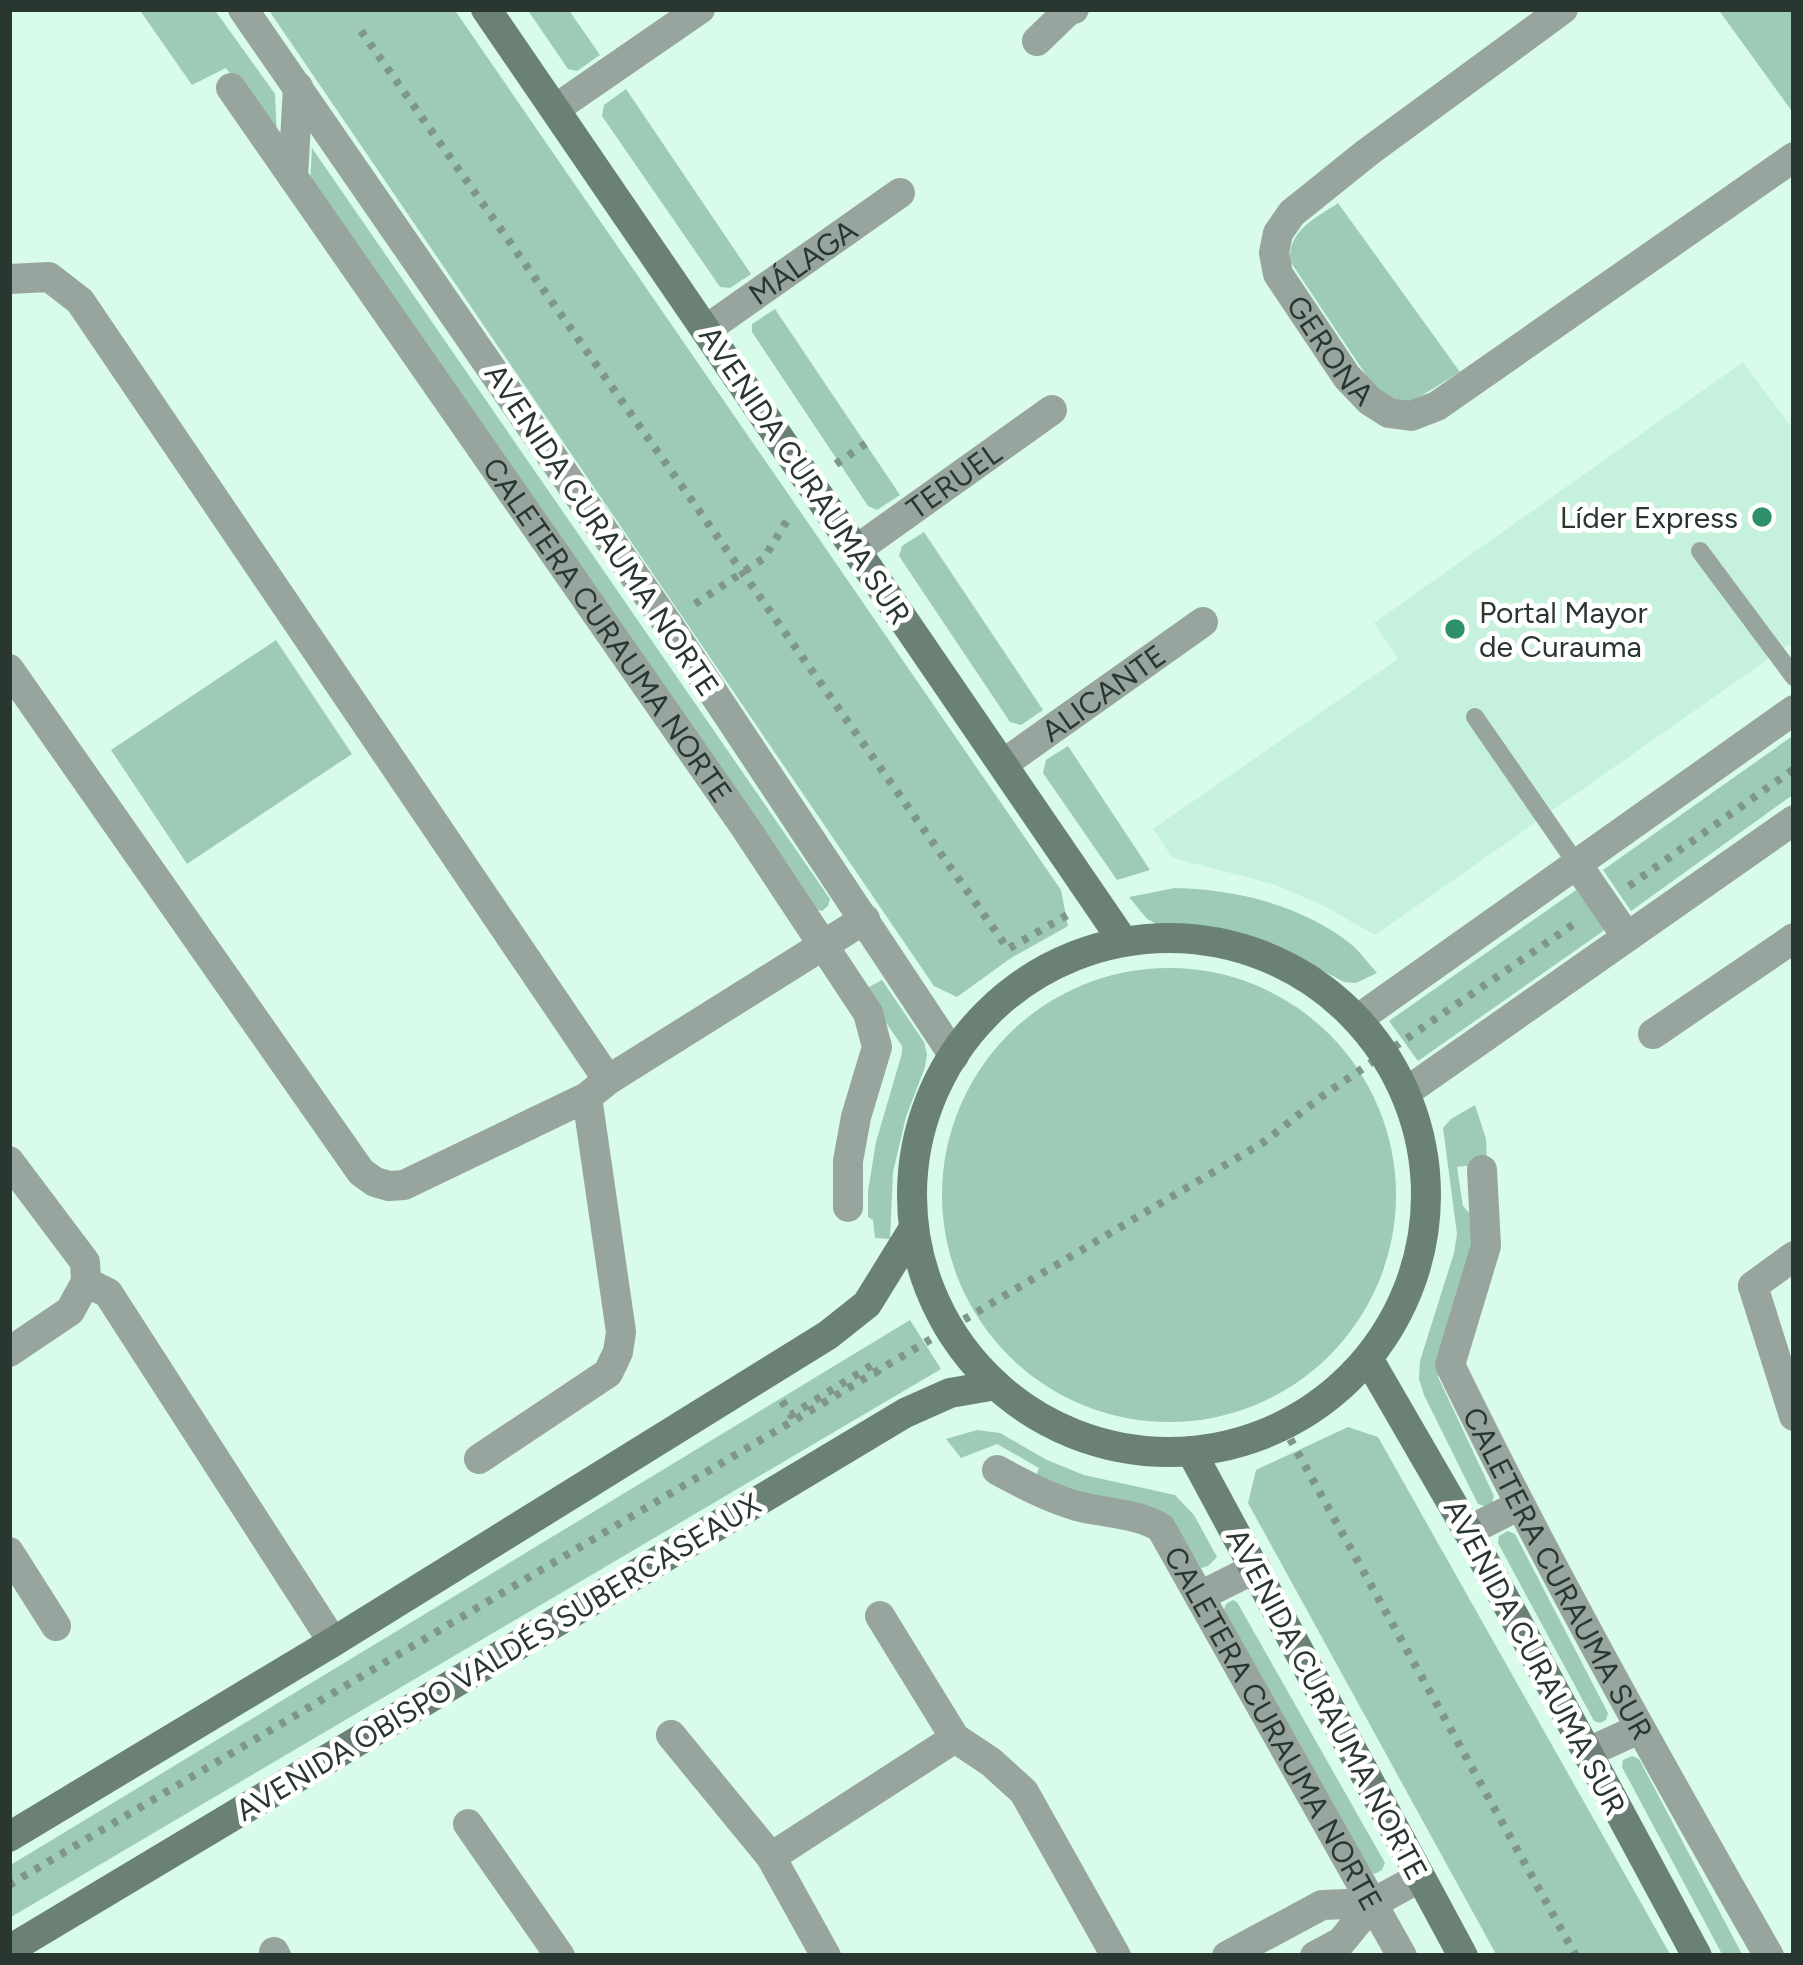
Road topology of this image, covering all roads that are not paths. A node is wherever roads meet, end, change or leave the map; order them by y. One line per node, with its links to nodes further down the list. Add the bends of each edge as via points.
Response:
1 (243, 9): 8 (street, AVENIDA CURAUMA NORTE)
2 (486, 9): 9 (street, AVENIDA CURAUMA SUR)
3 (700, 9): 9 (street)
4 (1074, 9): 6 (street)
5 (1563, 9): 10 (street, GERONA, via 1368,152 1278,232 1278,274 1370,401 1411,416 1437,406)
6 (1037, 41)
7 (231, 88): 11 (street, CALETERA CURAUMA NORTE)
8 (298, 88): 11 (street); 26 (street, AVENIDA CURAUMA NORTE)
9 (555, 109): 14 (street, AVENIDA CURAUMA SUR)
10 (1794, 157)
11 (293, 177): 30 (street, CALETERA CURAUMA NORTE)
12 (900, 193): 14 (street, MÁLAGA)
13 (9, 278): 34 (street, via 49,278 80,301)
14 (707, 329): 16 (street, AVENIDA CURAUMA SUR)
15 (1052, 410): 16 (street, TERUEL)
16 (856, 550): 23 (street, AVENIDA CURAUMA SUR)
17 (1700, 551): 20 (lane)
18 (1203, 622): 23 (street, ALICANTE)
19 (9, 669): 34 (street, via 361,1172 389,1186 420,1180)
20 (1794, 677)
21 (1794, 710): 25 (street)
22 (1474, 717): 25 (lane)
23 (1003, 764): 29 (street, AVENIDA CURAUMA SUR)
24 (1794, 820): 27 (street)
25 (1576, 863): 27 (street); 31 (street)
26 (866, 919): 30 (street); 33 (street, AVENIDA CURAUMA NORTE)
27 (1627, 937): 35 (street)
28 (1794, 938): 32 (street)
29 (1123, 941): 31 (street, via 1229,946 1290,967); 33 (street, via 1059,961 1003,997)
30 (824, 946): 34 (street); 38 (street, CALETERA CURAUMA NORTE, via 868,1013 877,1047 848,1161)
31 (1358, 1018): 35 (street)
32 (1652, 1034)
33 (954, 1056): 39 (street, via 918,1133)
34 (597, 1089): 49 (street, via 618,1352 608,1373)
35 (1406, 1092): 45 (street, via 1424,1147 1420,1260)
36 (9, 1161): 42 (street, via 85,1262)
37 (1482, 1170): 51 (street, CALETERA CURAUMA SUR, via 1486,1246 1450,1365)
38 (848, 1207)
39 (914, 1228): 46 (street, via 950,1330); 58 (street, via 867,1304 828,1335)
40 (1794, 1256): 43 (street)
41 (1794, 1272): 43 (street)
42 (86, 1282): 44 (street, via 70,1311); 58 (street, via 108,1293)
43 (1753, 1286): 47 (street)
44 (9, 1352)
45 (1369, 1360): 48 (street, via 1283,1426); 52 (street, AVENIDA CURAUMA SUR)
46 (996, 1385): 48 (street, via 1039,1417 1087,1438); 69 (street, AVENIDA OBISPO VALDÉS SUBERCASEAUX, via 905,1413)
47 (1794, 1416)
48 (1191, 1451): 54 (street, AVENIDA CURAUMA NORTE)
49 (479, 1459)
50 (997, 1470): 55 (street, CALETERA CURAUMA NORTE, via 1070,1504 1156,1523)
51 (1520, 1505): 52 (street); 59 (street, CALETERA CURAUMA SUR)
52 (1468, 1531): 62 (street, AVENIDA CURAUMA SUR)
53 (9, 1552): 57 (street)
54 (1256, 1568): 55 (street); 66 (street, AVENIDA CURAUMA NORTE)
55 (1200, 1596): 67 (street, CALETERA CURAUMA NORTE)
56 (880, 1616): 61 (street)
57 (56, 1626)
58 (333, 1642): 64 (street)
59 (1639, 1729): 62 (street); 78 (street, CALETERA CURAUMA SUR)
60 (670, 1735): 65 (street)
61 (955, 1738): 65 (street); 72 (street, via 1024,1792)
62 (1586, 1753): 77 (street, AVENIDA CURAUMA SUR)
63 (468, 1824): 70 (street)
64 (9, 1837)
65 (770, 1857): 71 (street)
66 (1419, 1878): 67 (street); 76 (street, AVENIDA CURAUMA NORTE)
67 (1373, 1903): 68 (street); 75 (street, CALETERA CURAUMA NORTE)
68 (1343, 1916): 73 (street, via 1322,1905); 74 (street, via 1341,1942)
69 (9, 1950)
70 (560, 1956)
71 (826, 1956)
72 (1116, 1956)
73 (1227, 1956)
74 (1315, 1956)
75 (1402, 1956)
76 (1462, 1956)
77 (1697, 1956)
78 (1769, 1956)

